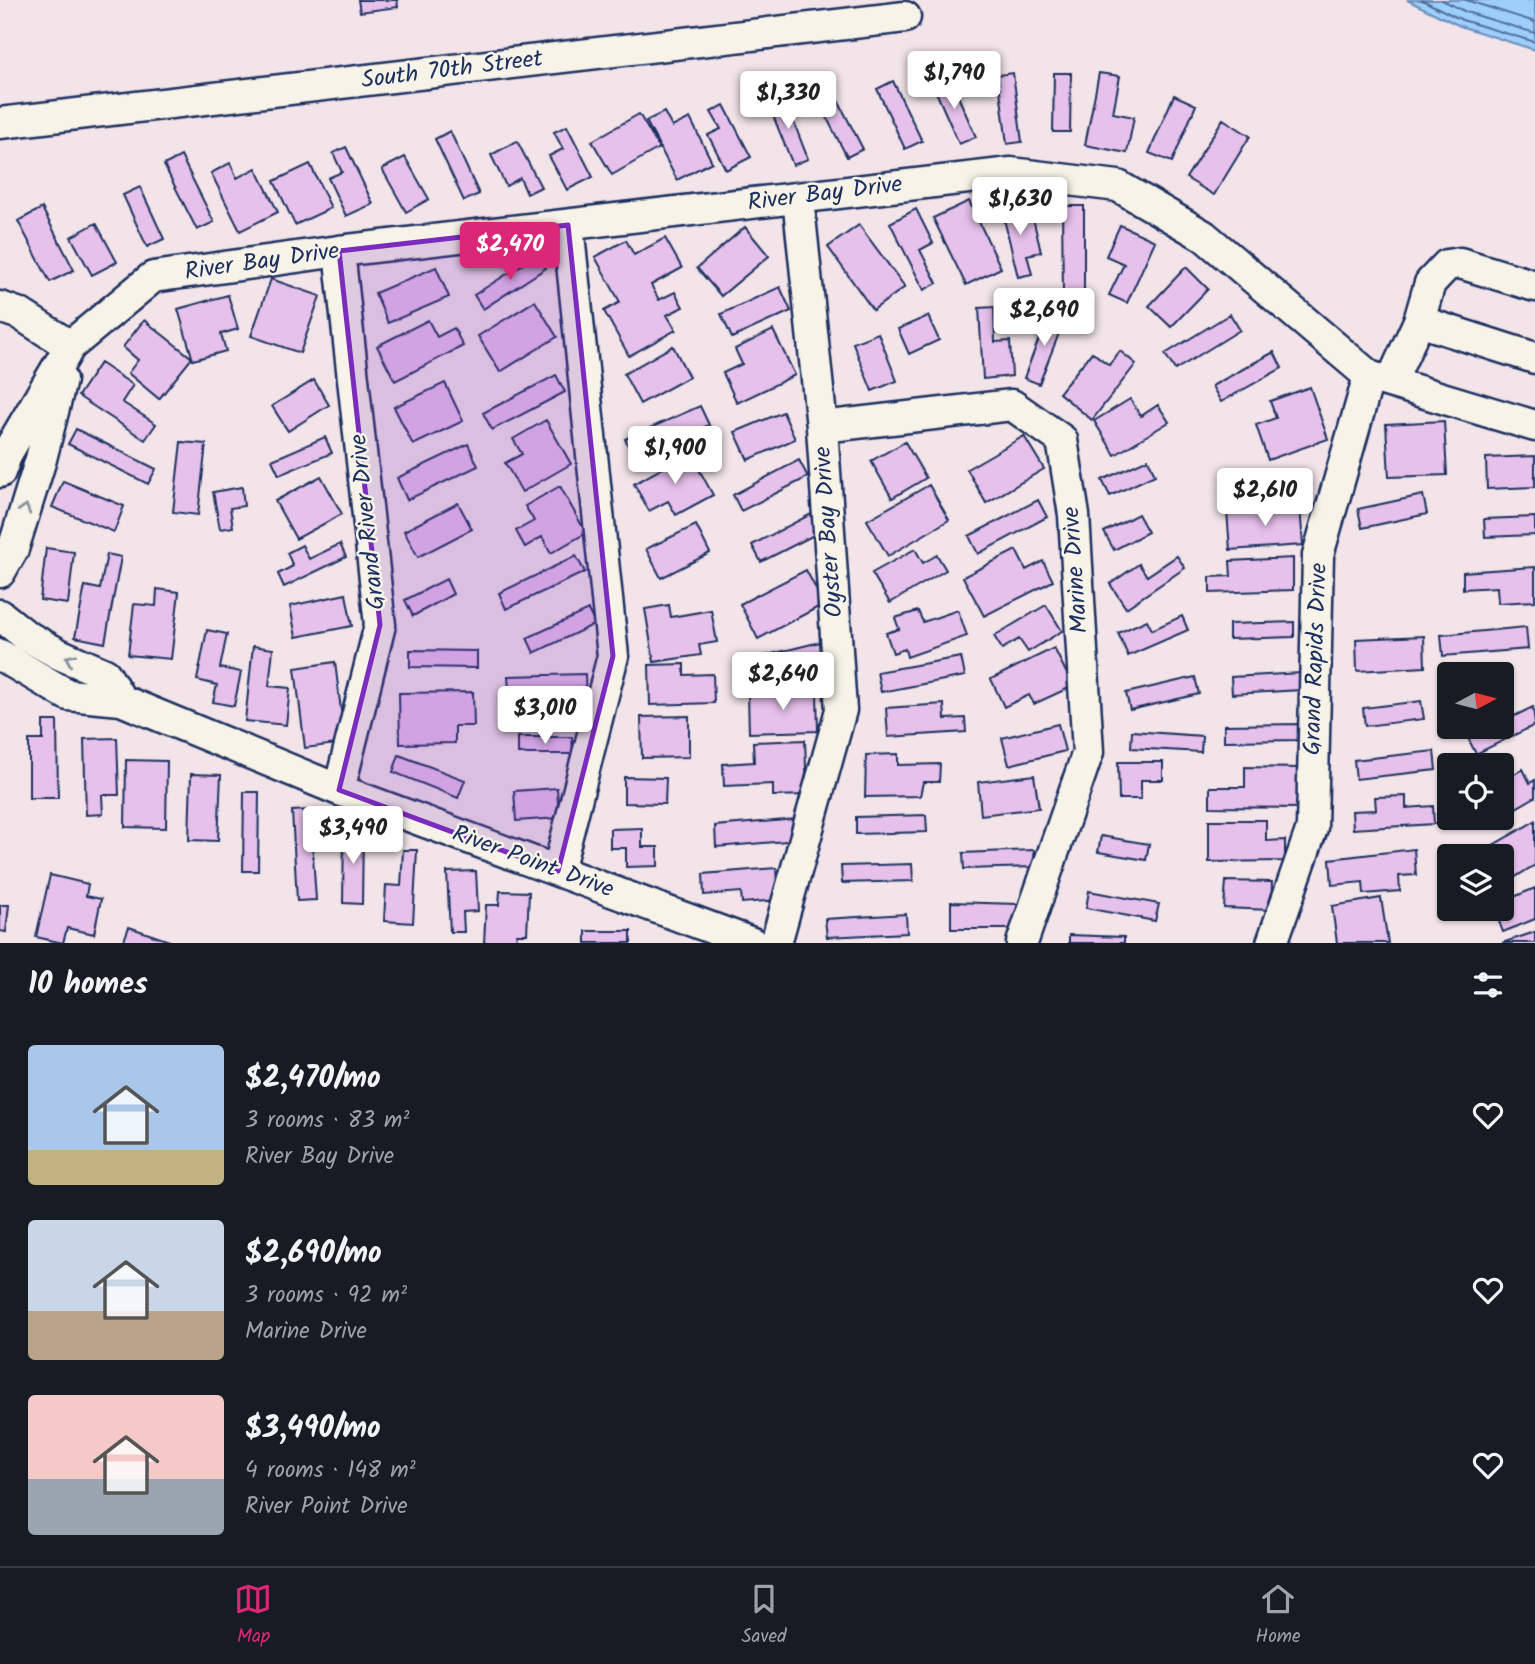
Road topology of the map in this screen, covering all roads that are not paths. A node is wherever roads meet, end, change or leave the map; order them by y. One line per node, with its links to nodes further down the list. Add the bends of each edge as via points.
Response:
1 (905, 17): 2 (street, South 70th Street)
2 (0, 123)
3 (798, 198): 4 (street, River Bay Drive); 11 (street, River Bay Drive, via 1011,173 1118,186 1204,236); 13 (street, Oyster Bay Drive)
4 (568, 225): 5 (street, River Bay Drive); 20 (street, via 612,656)
5 (339, 251): 9 (street, River Bay Drive, via 153,277); 19 (street, Grand River Drive, via 380,625)
6 (1535, 286): 8 (street, Grand Rapids Drive, via 1460,263 1447,265 1430,283)
7 (0, 307): 9 (street, via 20,314)
8 (1419, 321): 10 (street); 11 (street, Grand Rapids Drive)
9 (70, 346): 14 (street, River Bay Drive); 15 (street, one-way to 9, via 13,549 41,459)
10 (1535, 358)
11 (1380, 379): 12 (street, River Bay Drive); 24 (street, Grand Rapids Drive, via 1318,555 1312,828)
12 (1535, 426)
13 (822, 427): 22 (street, Oyster Bay Drive, via 841,710); 23 (street, Marine Drive, via 1012,405 1062,440 1074,515 1088,752)
14 (0, 472)
15 (0, 572)
16 (0, 615): 18 (street, one-way to 16, via 104,674 25,635)
17 (0, 655): 18 (street, River Point Drive, via 68,695)
18 (121, 700): 19 (street, River Point Drive)
19 (340, 790): 20 (street, River Point Drive)
20 (558, 871): 21 (street, River Point Drive)
21 (752, 943)
22 (776, 943)
23 (1022, 943)
24 (1272, 943)

